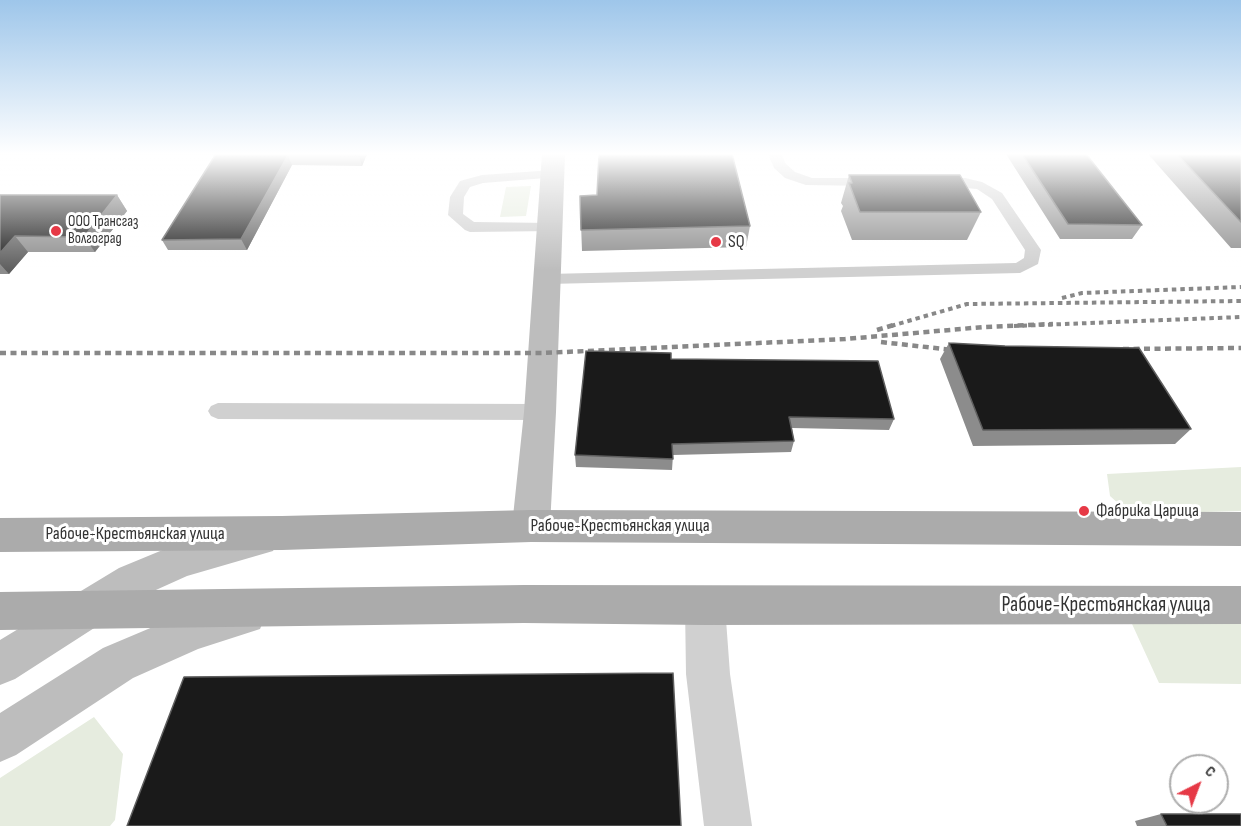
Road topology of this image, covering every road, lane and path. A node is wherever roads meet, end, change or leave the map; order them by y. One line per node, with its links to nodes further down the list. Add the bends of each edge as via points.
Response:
1 (460, 193): 4 (lane, via 455,215 470,227)
2 (552, 193): 4 (street)
3 (992, 193): 5 (lane, via 1033,250 1032,260 1020,268)
4 (550, 228): 5 (street)
5 (548, 279): 7 (street)
6 (218, 411): 7 (lane)
7 (540, 412): 8 (street)
8 (531, 526): 9 (main road, Рабоче-Крестьянская улица); 10 (main road, Рабоче-Крестьянская улица)
9 (1241, 529)
10 (282, 533): 11 (main road, Рабоче-Крестьянская улица); 13 (street, via 182,560)
11 (130, 534): 12 (main road, Рабоче-Крестьянская улица); 13 (street, via 141,544)
12 (0, 535)
13 (154, 590): 15 (main road, Рабоче-Крестьянская улица); 17 (main road, Рабоче-Крестьянская улица); 19 (street, via 152,618)
14 (1241, 605): 16 (main road, Рабоче-Крестьянская улица)
15 (279, 606): 16 (main road, Рабоче-Крестьянская улица); 19 (street, via 193,630)
16 (705, 606): 22 (street, via 708,674)
17 (87, 609): 18 (main road, Рабоче-Крестьянская улица); 20 (street)
18 (0, 611)
19 (118, 663): 21 (street)
20 (0, 664)
21 (0, 739)
22 (728, 826)

